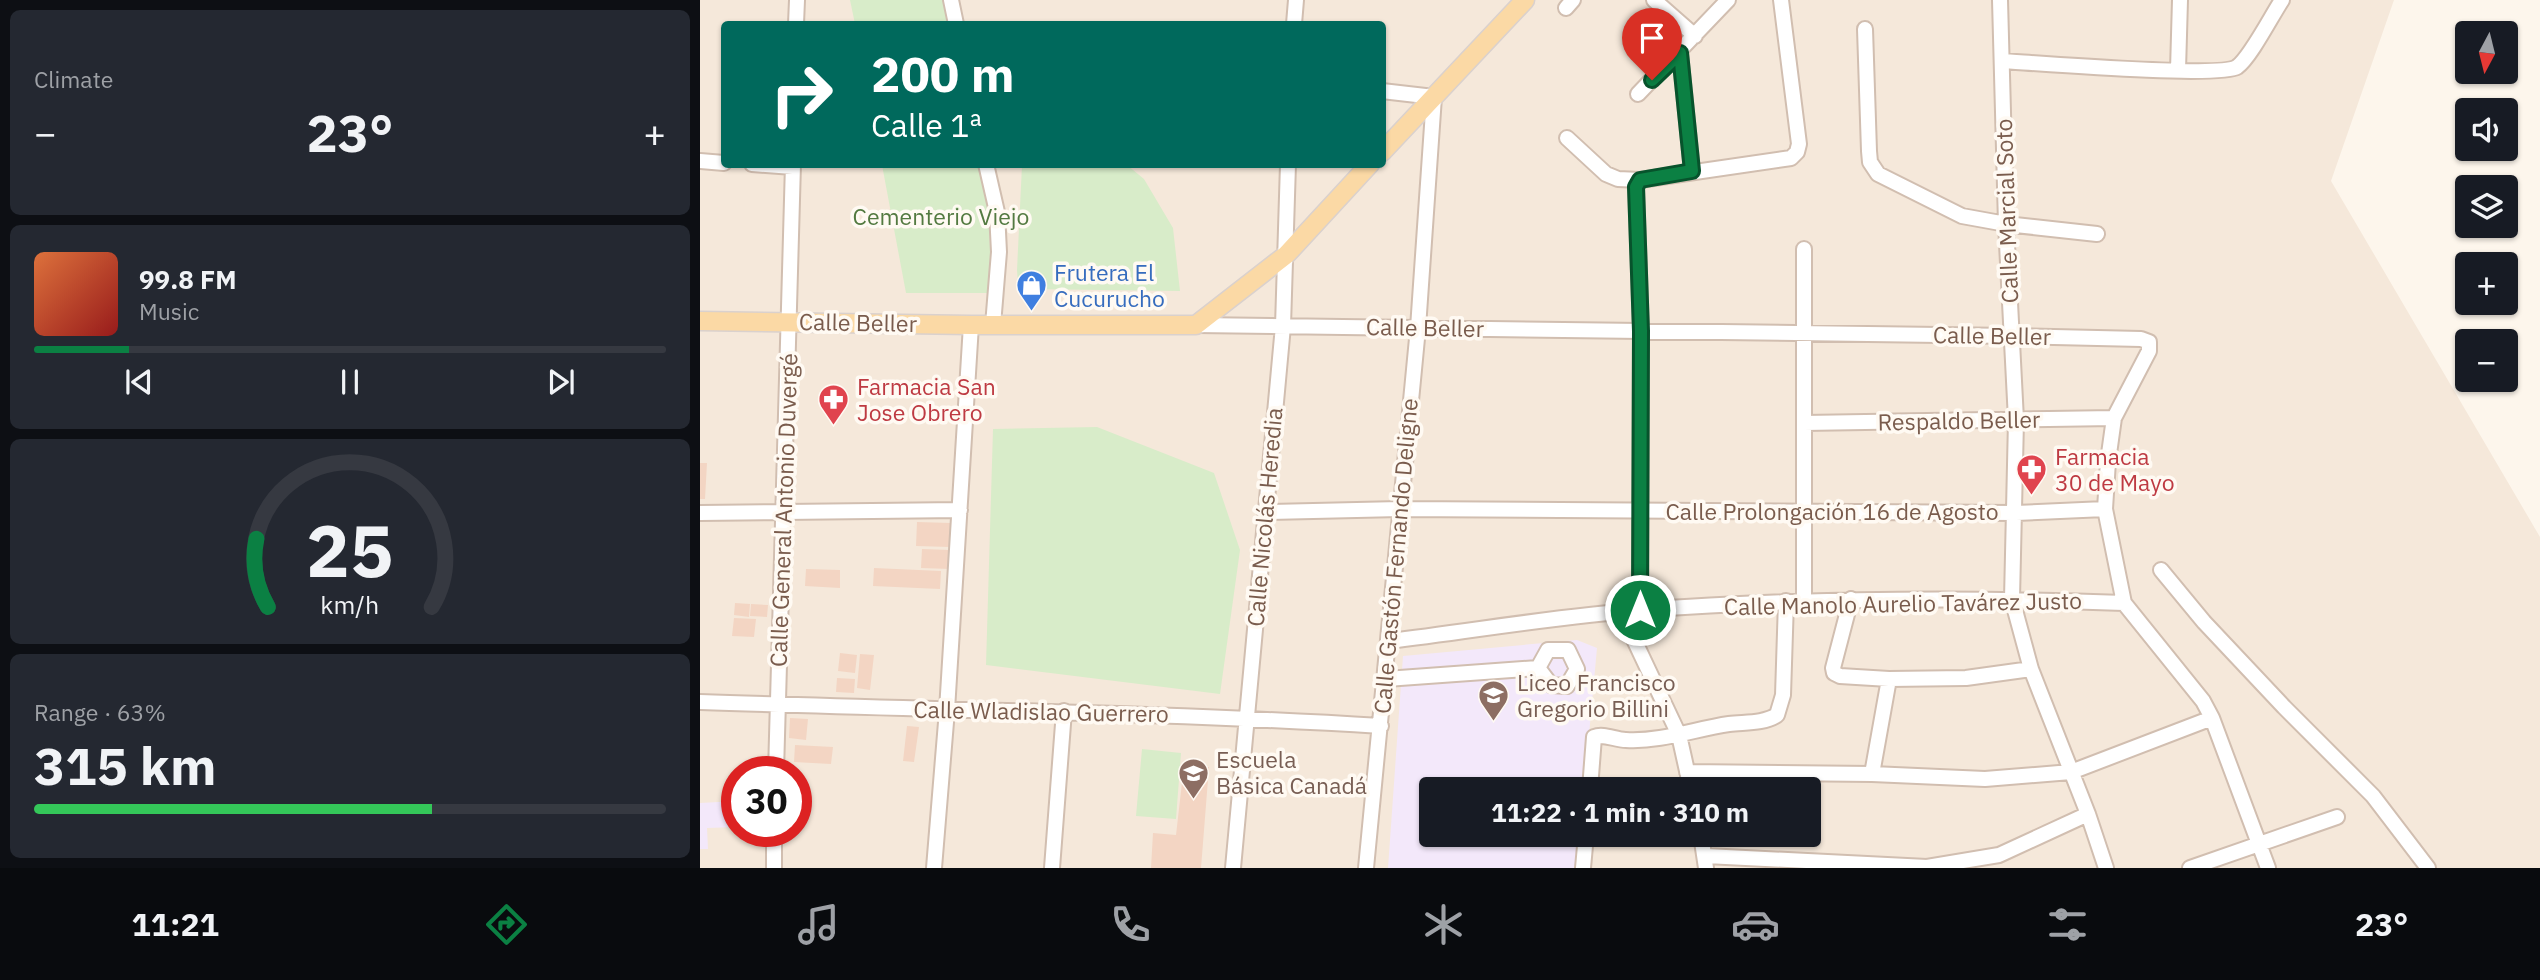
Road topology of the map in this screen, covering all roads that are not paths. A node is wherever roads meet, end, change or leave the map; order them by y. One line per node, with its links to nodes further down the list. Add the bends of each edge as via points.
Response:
1 (797, 0): 11 (street)
2 (951, 0): 12 (street)
3 (1296, 0): 13 (street)
4 (1524, 0): 21 (main road)
5 (1654, 0): 15 (street)
6 (1728, 0): 15 (street)
7 (1781, 0): 30 (street, via 1797,152 1791,158)
8 (2000, 0): 17 (street, Calle Marcial Soto)
9 (2180, 0): 18 (street)
10 (2282, 0): 18 (street, via 2237,67)
11 (796, 21)
12 (955, 21)
13 (1294, 21)
14 (1865, 29): 32 (street, via 1869,151 1878,174 1962,216)
15 (1695, 36): 16 (street)
16 (1680, 53): 20 (street); 30 (street)
17 (2002, 61): 18 (street); 32 (street, Calle Marcial Soto)
18 (2178, 70)
19 (1386, 91): 21 (street)
20 (1638, 94)
21 (1434, 97): 23 (main road); 42 (street, Calle Gastón Fernando Deligne)
22 (1567, 138): 31 (street, via 1606,174)
23 (1386, 148)
24 (700, 161): 25 (street)
25 (721, 163)
26 (793, 168): 37 (street, Calle General Antonio Duvergé)
27 (987, 168): 38 (street, via 997,212 999,252)
28 (1288, 168): 35 (street, Calle Nicolás Heredia)
29 (1366, 168): 35 (main road)
30 (1692, 171): 31 (street)
31 (1640, 180): 43 (street, via 1636,187)
32 (2006, 224): 33 (street); 45 (street, Calle Marcial Soto)
33 (2097, 234)
34 (1804, 249): 44 (street)
35 (1286, 255): 39 (main road); 41 (street, Calle Nicolás Heredia)
36 (700, 321): 37 (main road, Calle Beller)
37 (790, 322): 40 (main road, Calle Beller); 56 (street, Calle General Antonio Duvergé)
38 (993, 325): 39 (main road, Calle Beller); 40 (main road, Calle Beller)
39 (1196, 325): 41 (street, Calle Beller)
40 (971, 326): 51 (street)
41 (1283, 326): 42 (street, Calle Beller); 54 (street, Calle Nicolás Heredia)
42 (1418, 328): 43 (street, Calle Beller); 49 (street, Calle Gastón Fernando Deligne)
43 (1641, 331): 44 (street, Calle Beller); 52 (street)
44 (1804, 333): 45 (street, Calle Beller); 48 (street)
45 (2012, 336): 46 (street, Calle Beller, via 2149,342 2149,351); 47 (street, Calle Marcial Soto)
46 (2114, 418): 47 (street, Respaldo Beller); 50 (street)
47 (2016, 421): 48 (street, Respaldo Beller); 57 (street, Calle Marcial Soto)
48 (1804, 423): 53 (street)
49 (1400, 509): 52 (street, Calle Prolongación 16 de Agosto); 54 (street, Calle Prolongación 16 de Agosto); 66 (street, Calle Gastón Fernando Deligne)
50 (2105, 509): 57 (street, Calle Prolongación 16 de Agosto); 63 (street)
51 (960, 510): 56 (street); 73 (street)
52 (1640, 510): 53 (street, Calle Prolongación 16 de Agosto); 64 (street)
53 (1804, 511): 57 (street, Calle Prolongación 16 de Agosto); 61 (street)
54 (1265, 512): 75 (street, Calle Nicolás Heredia)
55 (700, 513): 56 (street)
56 (784, 513): 72 (street, Calle General Antonio Duvergé)
57 (2016, 513): 60 (street, Calle Marcial Soto)
58 (2161, 570): 100 (street, via 2239,660 2373,796)
59 (1851, 599): 60 (street, Calle Manolo Aurelio Tavárez Justo); 61 (street, Calle Manolo Aurelio Tavárez Justo); 70 (street, via 1834,673)
60 (2012, 599): 63 (street, Calle Manolo Aurelio Tavárez Justo); 68 (street, Calle Marcial Soto)
61 (1804, 600): 62 (street, Calle Manolo Aurelio Tavárez Justo)
62 (1786, 601): 64 (street, Calle Manolo Aurelio Tavárez Justo); 78 (street, via 1783,695 1777,715)
63 (2124, 603): 76 (street, via 2193,687)
64 (1640, 610): 65 (street, Calle Manolo Aurelio Tavárez Justo)
65 (1621, 612): 66 (street, Calle Manolo Aurelio Tavárez Justo); 78 (street)
66 (1390, 641): 69 (street, Calle Gastón Fernando Deligne)
67 (1538, 668): 69 (street)
68 (2031, 669): 70 (street, via 1966,678); 81 (street, Calle Marcial Soto)
69 (1385, 679): 77 (street, Calle Gastón Fernando Deligne)
70 (1889, 679): 82 (street)
71 (700, 702): 72 (street, Calle Wladislao Guerrero)
72 (777, 705): 73 (street, Calle Wladislao Guerrero); 79 (street, Calle General Antonio Duvergé)
73 (947, 710): 74 (street, Calle Wladislao Guerrero); 92 (street)
74 (1063, 711): 75 (street, Calle Wladislao Guerrero); 93 (street)
75 (1248, 717): 77 (street, Calle Wladislao Guerrero); 94 (street, Calle Nicolás Heredia)
76 (2212, 718): 81 (street); 87 (street)
77 (1381, 726): 95 (street, Calle Gastón Fernando Deligne)
78 (1679, 735): 80 (street); 83 (street, via 1625,740 1594,737)
79 (776, 756)
80 (1687, 772): 82 (street); 84 (street)
81 (2071, 772): 82 (street, via 1985,779); 85 (street, Calle Marcial Soto)
82 (1872, 774)
83 (1591, 777)
84 (1688, 777)
85 (2088, 814): 90 (street, via 1999,855 1927,867); 97 (street, Calle Marcial Soto)
86 (2337, 817): 87 (street)
87 (2261, 843): 98 (street); 99 (street)
88 (775, 847): 91 (street)
89 (1585, 847): 96 (street)
90 (1706, 862)
91 (774, 868)
92 (934, 868)
93 (1052, 868)
94 (1233, 868)
95 (1366, 868)
96 (1583, 868)
97 (2106, 868)
98 (2190, 868)
99 (2269, 868)
100 (2428, 868)

